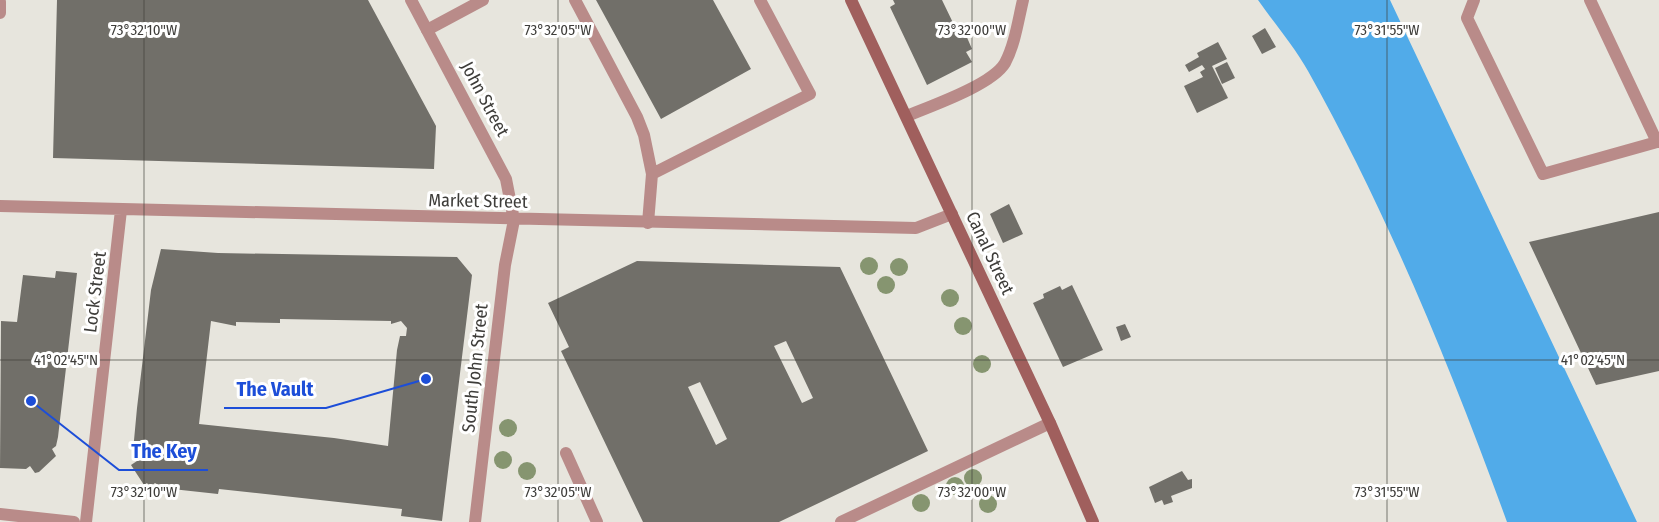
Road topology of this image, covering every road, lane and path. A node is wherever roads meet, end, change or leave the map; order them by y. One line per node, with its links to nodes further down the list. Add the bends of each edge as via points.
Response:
1 (411, 0): 11 (street, John Street)
2 (483, 0): 11 (street)
3 (575, 0): 14 (street, via 637,117)
4 (760, 0): 14 (street, via 810,94)
5 (851, 0): 12 (street, Canal Street)
6 (1023, 0): 12 (street, via 1004,65 973,88)
7 (1474, 0): 13 (street, via 1467,18 1543,174)
8 (1590, 0): 13 (street)
9 (0, 2): 10 (street)
10 (0, 13)
11 (427, 30): 18 (street, John Street, via 500,165 510,191)
12 (907, 117): 17 (street, Canal Street)
13 (1658, 142)
14 (652, 174): 19 (street)
15 (0, 206): 16 (street, Market Street)
16 (121, 210): 18 (street, Market Street); 24 (street, Lock Street)
17 (952, 214): 19 (street, Market Street, via 916,228); 20 (street, Canal Street)
18 (514, 220): 19 (street, Market Street); 25 (street, South John Street, via 505,265)
19 (648, 222)
20 (1050, 423): 27 (street); 28 (street, Canal Street)
21 (566, 453): 26 (street)
22 (0, 514): 23 (street)
23 (74, 522)
24 (86, 522)
25 (476, 522)
26 (597, 522)
27 (841, 522)
28 (1093, 522)

